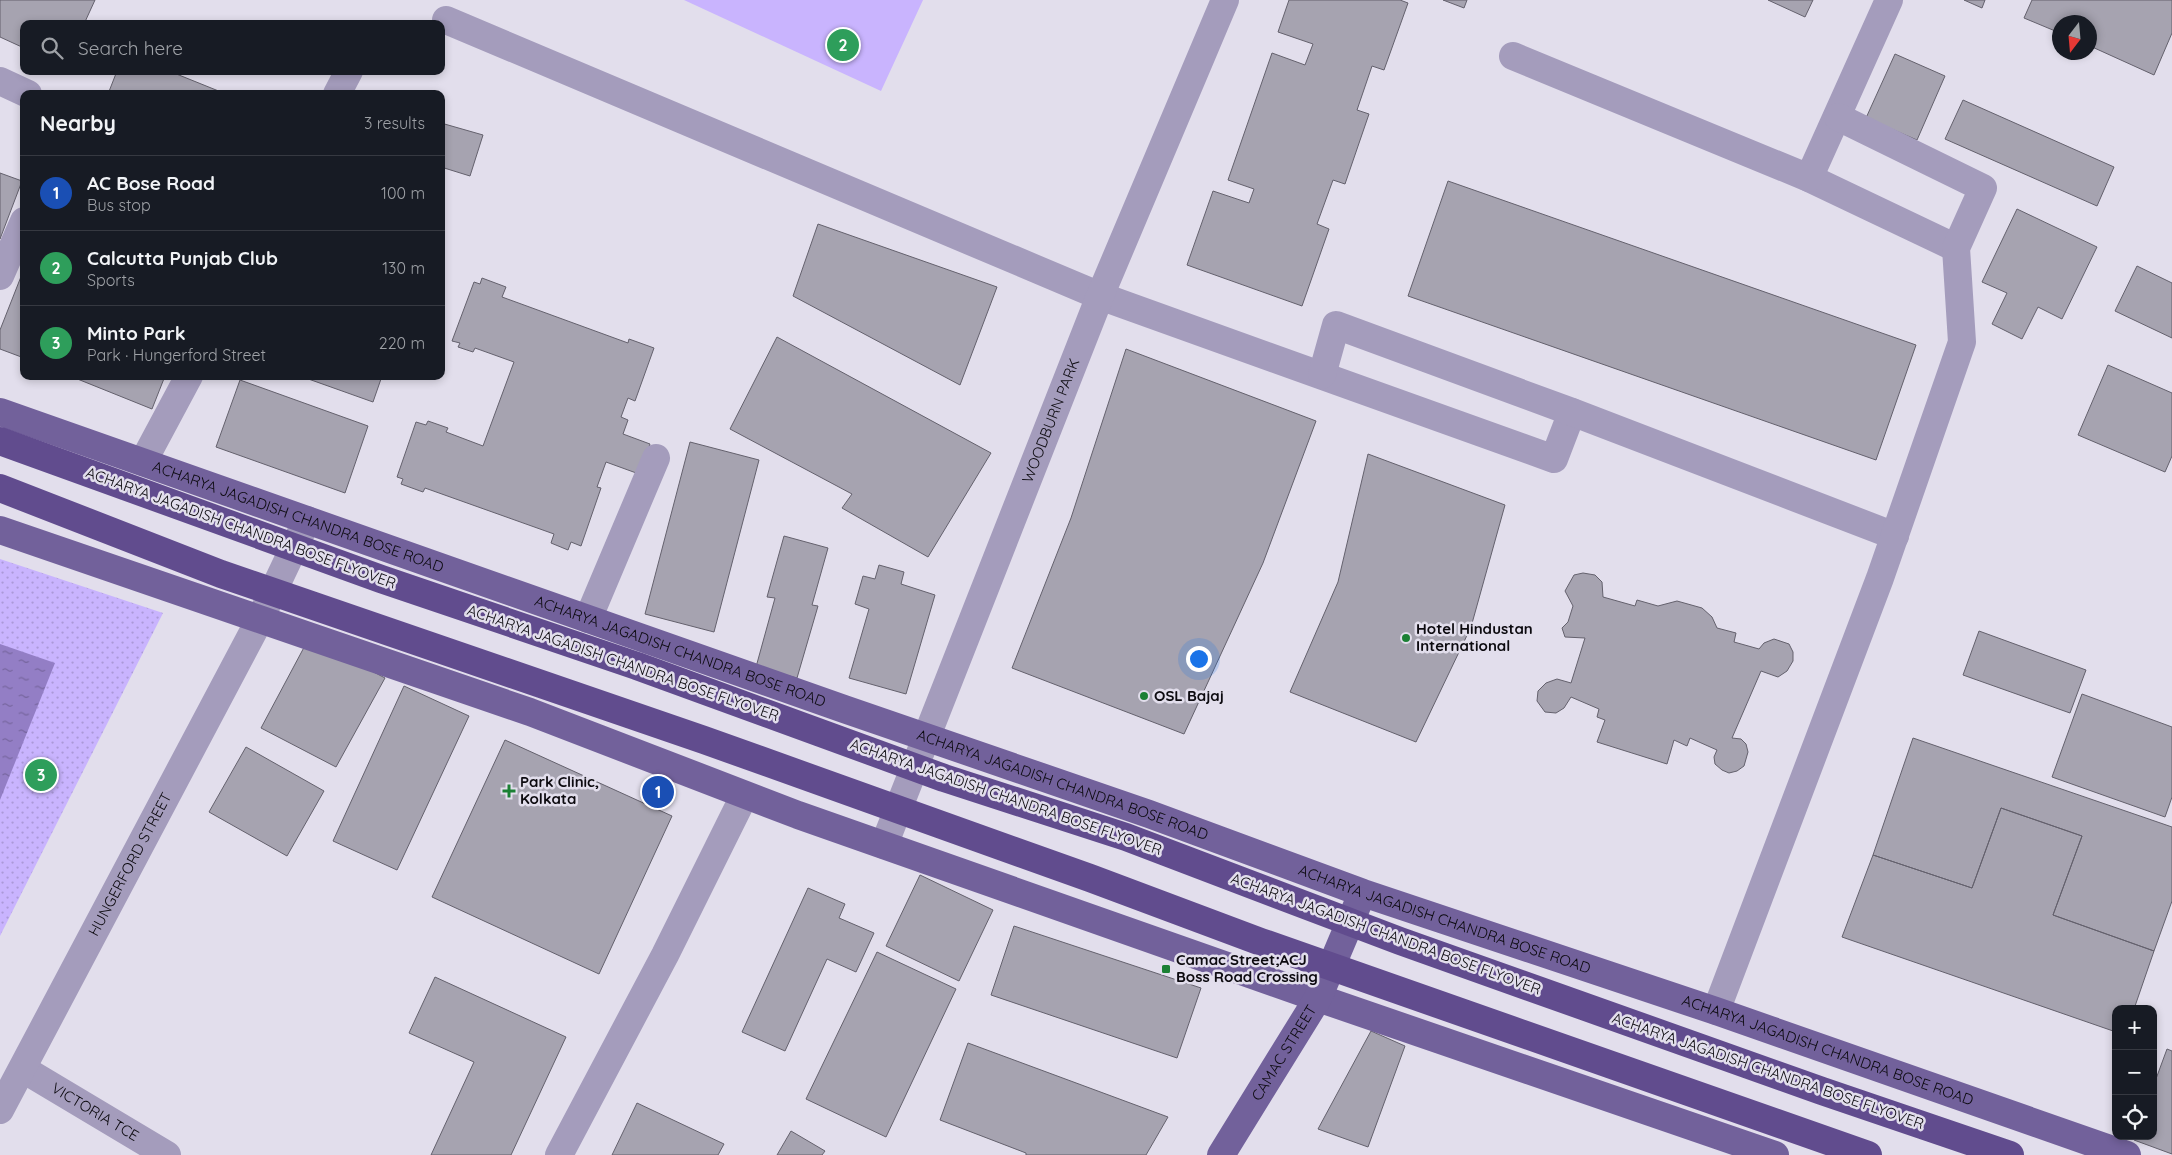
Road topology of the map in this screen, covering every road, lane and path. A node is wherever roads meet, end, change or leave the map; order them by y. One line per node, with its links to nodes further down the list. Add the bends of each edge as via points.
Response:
1 (1225, 0): 14 (street, WOODBURN PARK)
2 (1889, 0): 9 (street)
3 (446, 20): 14 (street)
4 (1514, 56): 10 (street)
5 (347, 75): 8 (street)
6 (0, 81): 7 (street)
7 (20, 90)
8 (339, 90)
9 (1838, 117): 10 (street); 12 (street, via 1983,188)
10 (1809, 178): 12 (street)
11 (20, 230): 13 (street)
12 (1956, 248): 25 (street, via 1962,342)
13 (0, 276)
14 (1100, 296): 15 (street); 28 (street, WOODBURN PARK)
15 (1322, 375): 18 (street, via 1554,459); 18 (street, via 1336,325)
16 (186, 380): 21 (street)
17 (0, 412): 21 (main road, ACHARYA JAGADISH CHANDRA BOSE ROAD)
18 (1572, 412): 25 (street)
19 (0, 441): 41 (highway, ACHARYA JAGADISH CHANDRA BOSE FLYOVER, bridge, via 944,778 1126,837 1400,942)
20 (656, 458): 26 (street)
21 (143, 462): 23 (main road, ACHARYA JAGADISH CHANDRA BOSE ROAD)
22 (0, 488): 40 (highway, bridge, via 221,574 695,737 1261,942)
23 (307, 520): 26 (main road, ACHARYA JAGADISH CHANDRA BOSE ROAD); 27 (street, HUNGERFORD STREET)
24 (0, 530): 27 (main road)
25 (1895, 536): 33 (street)
26 (588, 619): 28 (main road, ACHARYA JAGADISH CHANDRA BOSE ROAD)
27 (260, 620): 29 (main road, via 530,712); 34 (street, HUNGERFORD STREET)
28 (925, 738): 30 (street, WOODBURN PARK); 31 (main road, ACHARYA JAGADISH CHANDRA BOSE ROAD, via 1148,814)
29 (744, 796): 30 (main road); 38 (street, via 665,955)
30 (884, 845): 32 (main road)
31 (1363, 893): 32 (main road, CAMAC STREET); 33 (main road, ACHARYA JAGADISH CHANDRA BOSE ROAD)
32 (1318, 998): 36 (main road); 39 (main road, CAMAC STREET)
33 (1716, 1011): 42 (main road, ACHARYA JAGADISH CHANDRA BOSE ROAD)
34 (23, 1069): 35 (street, HUNGERFORD STREET); 37 (street, VICTORIA TCE)
35 (0, 1110)
36 (1761, 1153)
37 (168, 1155)
38 (559, 1155)
39 (1221, 1155)
40 (1868, 1155)
41 (2010, 1155)
42 (2127, 1155)

